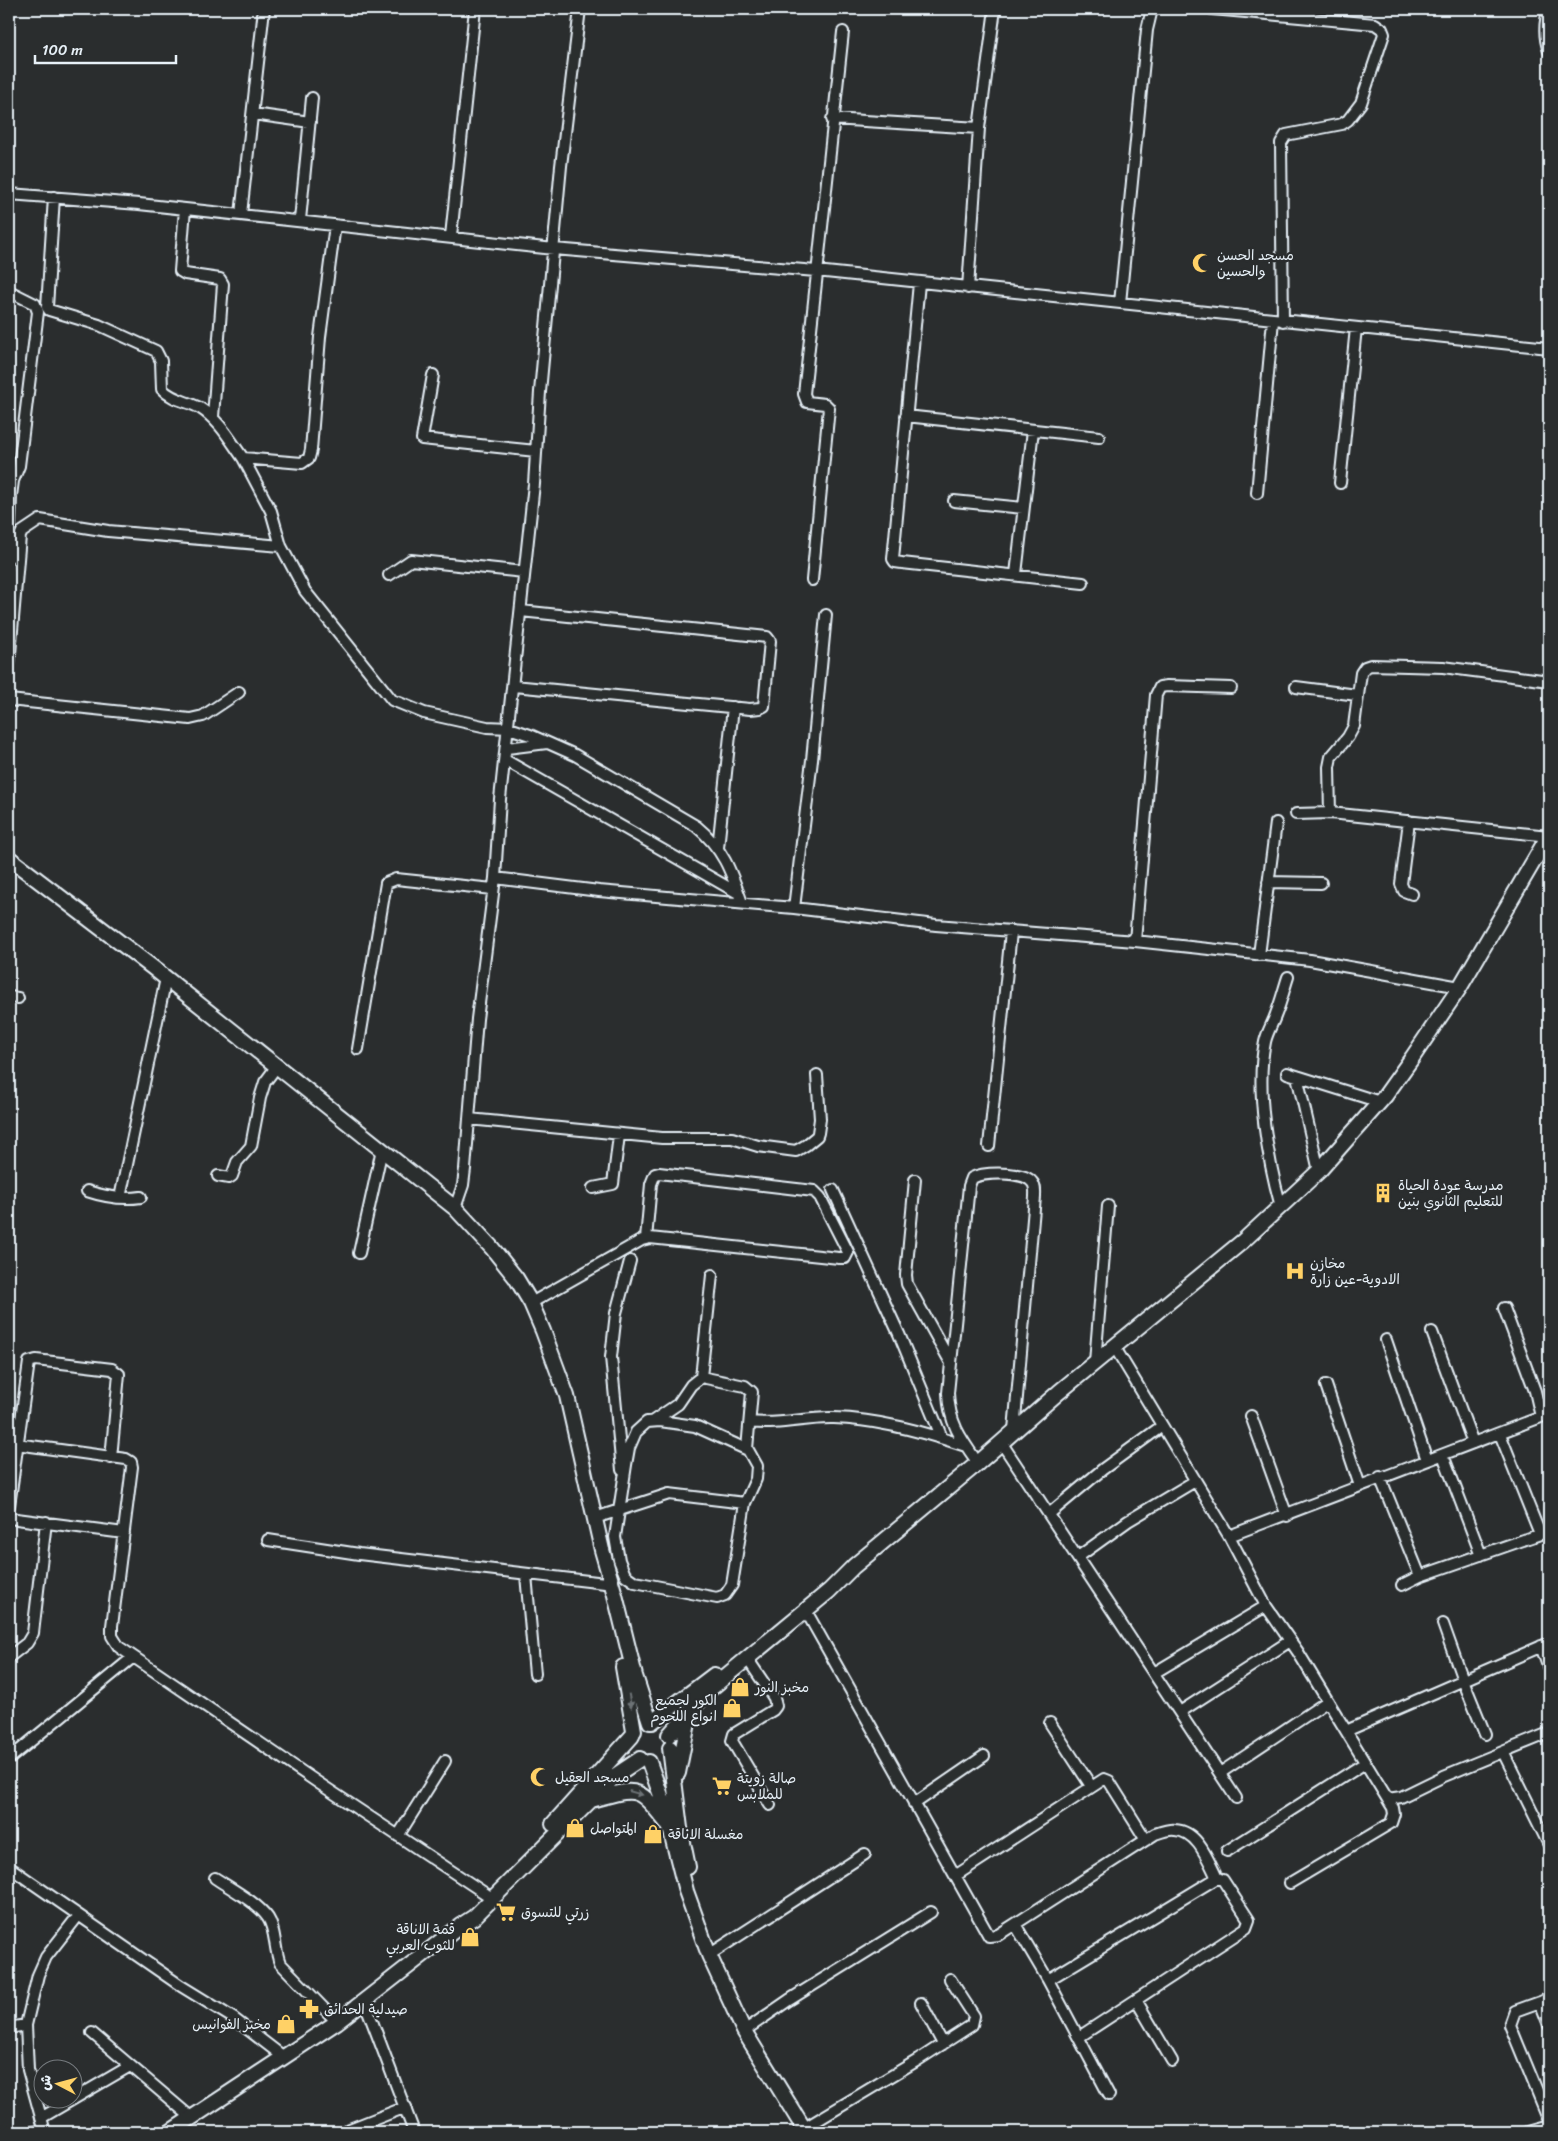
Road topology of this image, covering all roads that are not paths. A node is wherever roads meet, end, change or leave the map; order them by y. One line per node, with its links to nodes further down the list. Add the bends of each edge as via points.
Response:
1 (264, 9): 11 (street)
2 (475, 9): 21 (street)
3 (580, 9): 22 (street)
4 (995, 9): 14 (street)
5 (1152, 9): 27 (street, via 1147,30)
6 (1212, 9): 28 (street, via 1375,24 1384,34 1362,103 1348,120 1286,135 1281,143)
7 (1549, 9): 9 (street, via 1545,30)
8 (843, 32): 12 (street)
9 (1549, 51)
10 (312, 98): 13 (street)
11 (253, 114): 13 (street); 18 (street)
12 (832, 119): 14 (street); 23 (street)
13 (310, 122): 19 (street)
14 (979, 128): 25 (street)
15 (9, 194): 16 (street)
16 (54, 198): 17 (street); 33 (street, via 49,310 99,325 156,351 162,389)
17 (185, 209): 18 (street); 33 (street, via 180,271 220,279 223,284)
18 (242, 214): 19 (street)
19 (300, 220): 20 (street)
20 (335, 225): 21 (street); 37 (street, via 309,458 302,463)
21 (451, 236): 22 (street)
22 (554, 249): 23 (street); 36 (street)
23 (816, 271): 24 (street); 47 (street, via 804,394 807,402 825,404 829,408)
24 (919, 283): 25 (street); 32 (street)
25 (968, 288): 27 (street)
26 (9, 291): 43 (street, via 35,304 38,312 19,466 11,496)
27 (1120, 303): 28 (street)
28 (1278, 321): 29 (street); 39 (street)
29 (1356, 328): 30 (street); 38 (street)
30 (1549, 348)
31 (433, 375): 36 (street, via 422,439)
32 (906, 416): 34 (street); 46 (street, via 892,555 895,562)
33 (213, 417): 37 (street)
34 (1033, 430): 35 (street); 41 (street)
35 (1100, 437)
36 (536, 452): 44 (street)
37 (243, 458): 42 (street, via 271,511)
38 (1340, 483)
39 (1257, 492)
40 (954, 501): 41 (street)
41 (1023, 508): 46 (street)
42 (281, 546): 51 (street, via 108,531 38,521 20,536); 60 (street, via 305,591 392,700 424,713)
43 (9, 557)
44 (524, 572): 45 (street, via 411,560); 49 (street)
45 (388, 574)
46 (1016, 574): 48 (street)
47 (812, 580)
48 (1083, 583)
49 (521, 611): 53 (street); 59 (street, via 768,636 764,706)
50 (826, 615): 77 (street)
51 (9, 666)
52 (1549, 681): 57 (street, via 1443,667 1371,665 1361,673)
53 (514, 686): 59 (street); 60 (street)
54 (1231, 688): 79 (street, via 1167,686 1160,687 1156,696)
55 (1296, 688): 57 (street)
56 (239, 692): 58 (street, via 203,716 190,719)
57 (1357, 695): 64 (street, via 1354,726 1331,757)
58 (9, 700)
59 (733, 707): 69 (street)
60 (509, 728): 61 (street); 62 (street)
61 (548, 743): 62 (street); 69 (street, via 696,826)
62 (506, 748): 63 (street)
63 (505, 760): 71 (street); 76 (street)
64 (1330, 813): 65 (street); 66 (street)
65 (1296, 814)
66 (1409, 821): 68 (street); 75 (street, via 1402,884 1404,891)
67 (1276, 823): 72 (street)
68 (1549, 835): 83 (main road)
69 (718, 848): 76 (street, via 730,869)
70 (9, 858): 82 (main road)
71 (495, 878): 74 (street); 76 (street, via 599,891)
72 (1268, 882): 73 (street); 80 (street)
73 (1321, 882)
74 (493, 889): 84 (street, via 396,879 386,883); 90 (street)
75 (1412, 894)
76 (740, 898): 77 (street)
77 (794, 908): 78 (street)
78 (1011, 932): 79 (street); 92 (street)
79 (1135, 941): 80 (street)
80 (1259, 955): 83 (street, via 1310,960)
81 (1288, 977): 104 (street, via 1266,1039 1261,1091 1276,1190)
82 (166, 978): 85 (main road); 101 (street)
83 (1460, 987): 89 (main road)
84 (358, 1049)
85 (277, 1066): 93 (main road); 95 (street, via 262,1089 249,1150 237,1162 232,1176)
86 (1287, 1073): 88 (street)
87 (816, 1075): 91 (street, via 818,1133 796,1151 758,1146 732,1138)
88 (1297, 1076): 89 (street); 94 (street)
89 (1380, 1102): 94 (main road)
90 (469, 1119): 91 (street); 103 (street, via 463,1185)
91 (619, 1135): 97 (street, via 613,1184)
92 (989, 1146)
93 (382, 1149): 103 (main road); 106 (street)
94 (1319, 1171): 104 (main road)
95 (218, 1176)
96 (915, 1180): 115 (street, via 907,1284)
97 (593, 1188)
98 (833, 1190): 125 (street)
99 (87, 1191): 101 (street)
100 (141, 1197): 101 (street)
101 (120, 1198)
102 (1108, 1206): 114 (street)
103 (455, 1208): 109 (main road, via 492,1248)
104 (1282, 1208): 113 (main road)
105 (646, 1239): 105 (street, via 839,1258 845,1258 848,1252 814,1191 659,1173 655,1174 651,1184); 109 (street)
106 (359, 1253)
107 (630, 1261): 137 (street, via 616,1313 611,1357)
108 (712, 1275): 116 (street)
109 (531, 1303): 145 (main road, via 567,1396)
110 (1504, 1308): 119 (street)
111 (1432, 1332): 127 (street)
112 (1386, 1340): 133 (street)
113 (1114, 1346): 114 (main road); 122 (street)
114 (1095, 1362): 123 (main road)
115 (951, 1363): 123 (street, via 972,1178 988,1173 1025,1177 1032,1180 1035,1197); 129 (street, via 948,1411)
116 (701, 1377): 120 (street, via 678,1404); 121 (street, via 750,1389)
117 (1326, 1385): 138 (street)
118 (1251, 1416): 143 (street)
119 (1545, 1418): 124 (street)
120 (652, 1422): 130 (street, via 695,1426); 137 (street, via 636,1432 632,1440)
121 (750, 1422): 125 (street, via 782,1424 833,1418 878,1423); 130 (street)
122 (1162, 1426): 136 (street); 142 (street)
123 (1014, 1430): 126 (main road)
124 (1500, 1434): 127 (street); 147 (street)
125 (942, 1438): 129 (street)
126 (1001, 1442): 134 (main road); 142 (street)
127 (1472, 1443): 131 (street)
128 (12, 1444): 132 (street); 132 (street, via 29,1362 36,1360 112,1369 119,1374); 140 (street)
129 (966, 1446): 134 (street)
130 (747, 1450): 139 (street, via 757,1466 756,1479)
131 (1443, 1454): 133 (street); 152 (street)
132 (111, 1458): 148 (street, via 126,1459 132,1467)
133 (1427, 1460): 135 (street)
134 (978, 1463): 154 (main road)
135 (1380, 1477): 138 (street); 156 (street)
136 (1195, 1481): 149 (street); 153 (street, via 1128,1521)
137 (623, 1483): 141 (street)
138 (1360, 1486): 143 (street)
139 (745, 1503): 141 (street, via 669,1494); 141 (street, via 732,1585 725,1595 717,1598 635,1582 625,1575 615,1537)
140 (9, 1506)
141 (619, 1510): 145 (street)
142 (1049, 1514): 153 (street)
143 (1287, 1516): 149 (street)
144 (9, 1518): 146 (street)
145 (595, 1518): 151 (main road)
146 (46, 1522): 148 (street); 164 (street, via 33,1633)
147 (1545, 1532): 152 (street)
148 (124, 1533): 165 (street, via 112,1636)
149 (1229, 1536): 159 (street)
150 (268, 1540): 155 (street)
151 (602, 1550): 157 (main road); 174 (main road, via 635,1676)
152 (1481, 1555): 156 (street)
153 (1078, 1557): 168 (street)
154 (854, 1566): 160 (main road); 174 (main road, via 824,1583 703,1684)
155 (526, 1575): 157 (street); 169 (street)
156 (1420, 1576): 158 (street)
157 (605, 1583): 177 (main road, one-way to 177, via 627,1684)
158 (1402, 1585)
159 (1266, 1606): 162 (street); 168 (street)
160 (806, 1610): 166 (main road); 193 (street)
161 (1443, 1624): 170 (street)
162 (1290, 1641): 171 (street); 173 (street)
163 (1545, 1645): 167 (street); 170 (street)
164 (9, 1657)
165 (132, 1658): 183 (street); 196 (street)
166 (747, 1658): 172 (main road); 194 (street, via 776,1706 734,1734 732,1741)
167 (1549, 1669)
168 (1154, 1673): 173 (street)
169 (535, 1674)
170 (1463, 1680): 176 (street); 179 (street)
171 (1328, 1701): 176 (street); 187 (street)
172 (691, 1710): 180 (main road); 189 (main road, via 681,1752)
173 (1180, 1712): 187 (street)
174 (651, 1722): 177 (main road, via 641,1724); 180 (main road, via 664,1727)
175 (1050, 1723): 188 (street)
176 (1346, 1731): 186 (street)
177 (633, 1733): 184 (main road, via 633,1751); 206 (main road, via 584,1791)
178 (1549, 1733): 181 (street)
179 (1484, 1734)
180 (670, 1741): 184 (main road, via 660,1760); 189 (main road)
181 (1503, 1752): 191 (street, via 1401,1797); 198 (street)
182 (984, 1756): 193 (street)
183 (9, 1759)
184 (644, 1760): 192 (main road, via 623,1768); 195 (main road, via 658,1783)
185 (445, 1762): 196 (street)
186 (1365, 1763): 191 (street); 199 (street)
187 (1220, 1772): 190 (street)
188 (1092, 1786): 197 (street, via 1104,1779 1109,1781); 202 (street)
189 (676, 1796): 208 (main road)
190 (1236, 1798)
191 (1388, 1799): 205 (street, via 1394,1814 1391,1823)
192 (590, 1800): 195 (main road, one-way to 195, via 624,1791 637,1792 647,1798); 211 (main road, via 481,1912)
193 (914, 1804): 202 (street)
194 (770, 1805)
195 (669, 1824): 208 (main road)
196 (398, 1836): 206 (street)
197 (1146, 1840): 204 (street, via 1155,1834 1174,1830 1186,1833 1201,1846); 210 (street)
198 (1549, 1845)
199 (1227, 1851)
200 (865, 1854): 212 (street)
201 (9, 1867): 209 (street)
202 (955, 1876): 210 (street, via 989,1936 998,1935)
203 (215, 1878): 219 (street, via 258,1907 268,1918 280,1963)
204 (1217, 1878): 214 (street); 216 (street, via 1223,1880 1250,1920 1248,1926)
205 (1290, 1883)
206 (486, 1894): 211 (main road)
207 (931, 1912): 223 (street)
208 (694, 1913): 212 (main road)
209 (78, 1916): 220 (street, via 46,1957 38,1975); 227 (street, via 233,2018)
210 (1015, 1924): 214 (street)
211 (460, 1926): 215 (main road)
212 (709, 1955): 223 (main road)
213 (950, 1979): 226 (street, via 974,2016 974,2022)
214 (1048, 1980): 225 (street)
215 (364, 2000): 219 (main road); 231 (street)
216 (1136, 2000): 225 (street); 228 (street)
217 (1544, 2000): 221 (street); 234 (street, via 1515,2011 1510,2025)
218 (921, 2003): 226 (street)
219 (336, 2022): 227 (main road)
220 (26, 2025): 222 (street); 232 (street, via 28,2070)
221 (1549, 2025)
222 (9, 2028)
223 (744, 2030): 236 (main road)
224 (92, 2033): 229 (street)
225 (1079, 2037): 230 (street)
226 (943, 2044): 236 (street)
227 (285, 2058): 233 (main road)
228 (1172, 2061)
229 (130, 2066): 232 (street); 233 (street)
230 (1109, 2095)
231 (406, 2108): 240 (street); 241 (street)
232 (42, 2118): 237 (street)
233 (192, 2118): 239 (main road)
234 (1549, 2120)
235 (1549, 2126): 242 (street)
236 (804, 2130)
237 (45, 2131): 238 (street)
238 (32, 2132)
239 (170, 2132)
240 (342, 2132)
241 (414, 2132)
242 (1528, 2132)

